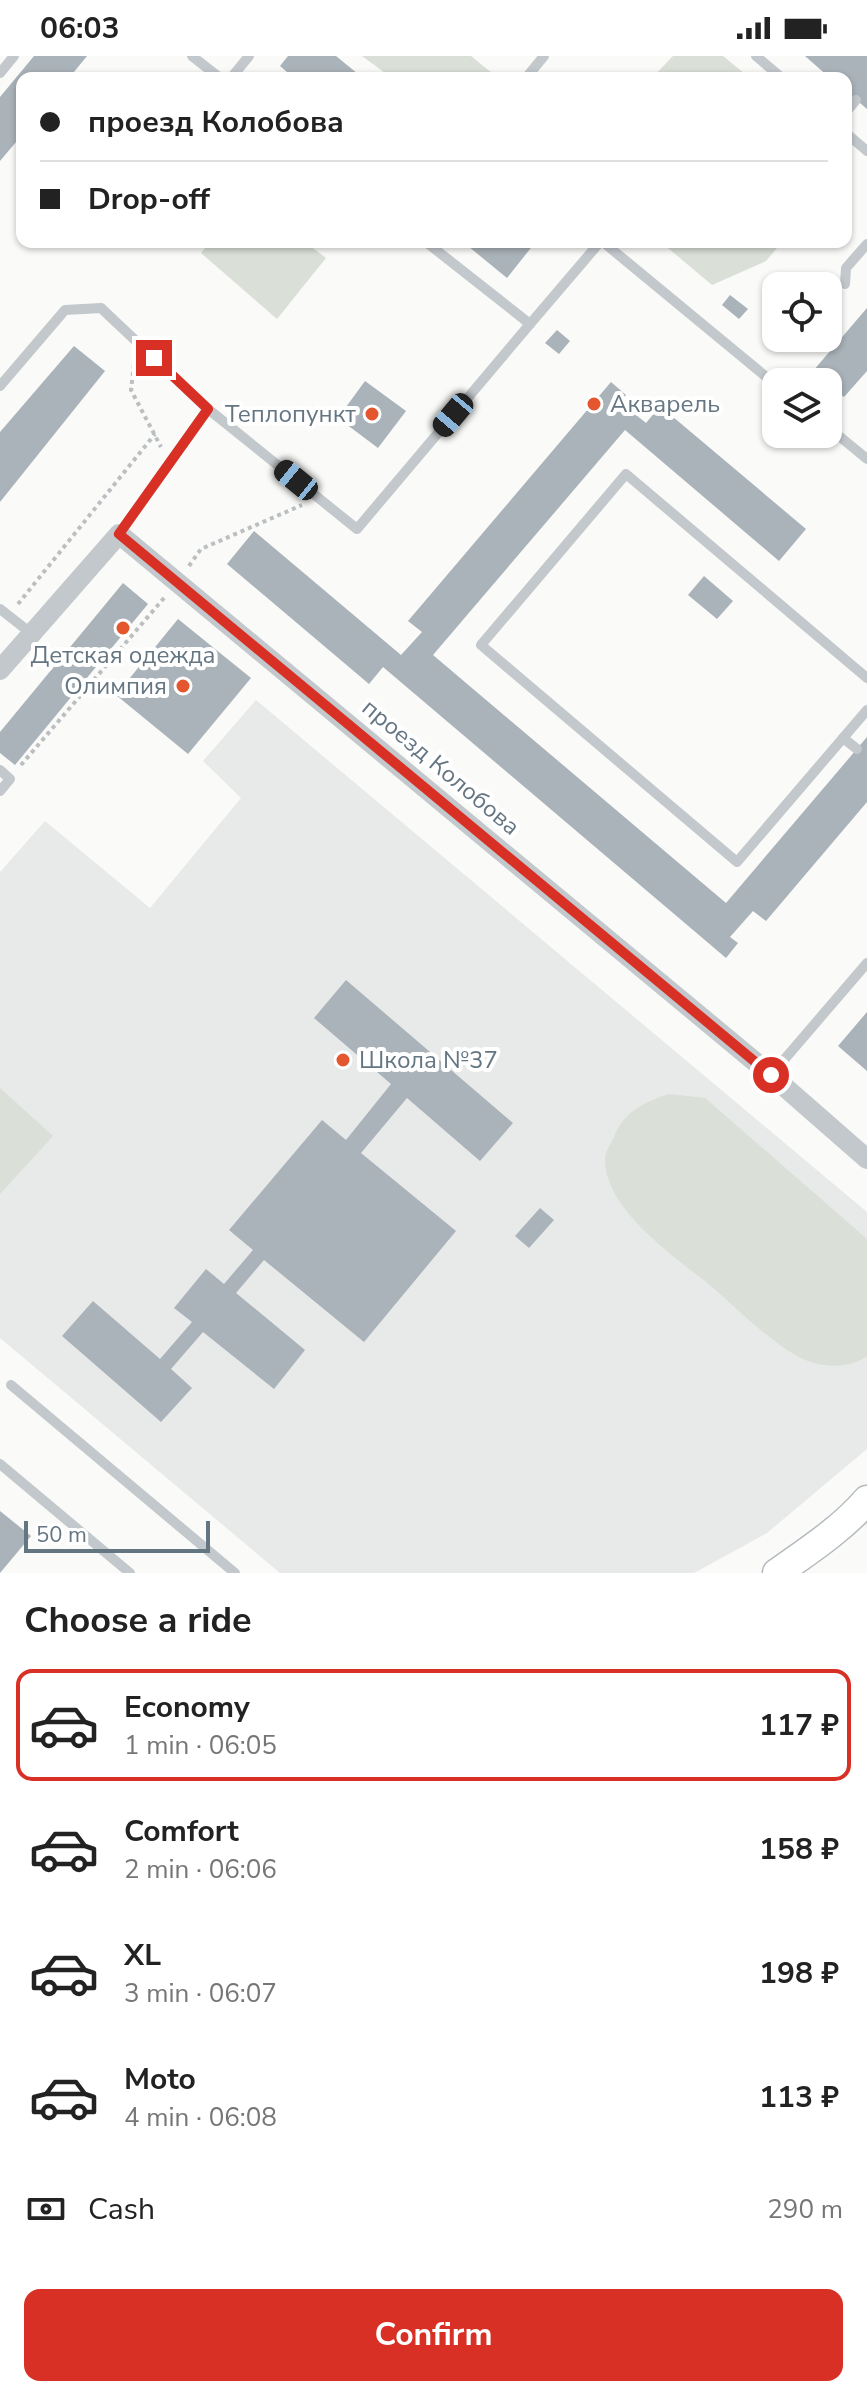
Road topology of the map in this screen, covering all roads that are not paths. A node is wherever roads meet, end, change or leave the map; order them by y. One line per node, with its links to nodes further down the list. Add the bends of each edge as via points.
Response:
1 (14, 56): 10 (lane)
2 (192, 56): 6 (lane)
3 (249, 56): 7 (lane)
4 (544, 56): 8 (lane)
5 (756, 56): 9 (lane)
6 (212, 72)
7 (236, 72)
8 (531, 72)
9 (775, 72)
10 (0, 73)
11 (856, 100): 12 (lane)
12 (852, 105)
13 (867, 244): 17 (lane, via 846,268)
14 (434, 248): 18 (lane)
15 (597, 248): 18 (lane)
16 (609, 248): 19 (lane)
17 (845, 284)
18 (530, 324): 21 (lane, via 357,529)
19 (762, 373)
20 (0, 386): 21 (lane, via 65,310 101,308)
21 (208, 409): 24 (lane)
22 (842, 438): 23 (lane)
23 (867, 459)
24 (119, 534): 26 (street); 35 (street, проезд Колобова)
25 (4, 613): 26 (lane)
26 (32, 634): 27 (street)
27 (0, 670)
28 (867, 678): 30 (lane, via 626,474 481,645 737,862)
29 (867, 710): 30 (lane)
30 (843, 738): 31 (lane)
31 (857, 749)
32 (0, 770): 33 (lane, via 10,779)
33 (0, 791)
34 (867, 963): 35 (lane)
35 (771, 1075): 36 (street, проезд Колобова)
36 (867, 1159)
37 (11, 1385): 41 (lane)
38 (0, 1464): 40 (lane)
39 (867, 1500): 42 (street)
40 (130, 1573)
41 (235, 1573)
42 (777, 1573)

